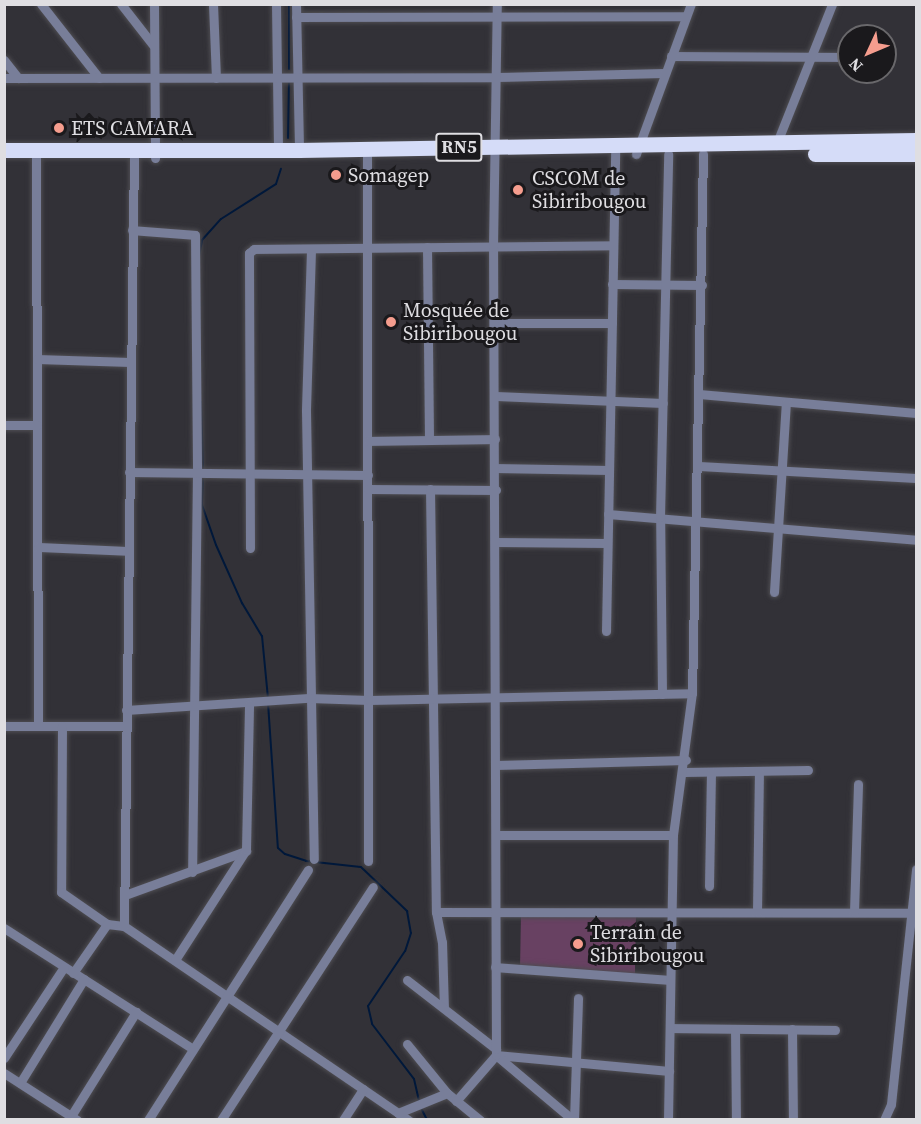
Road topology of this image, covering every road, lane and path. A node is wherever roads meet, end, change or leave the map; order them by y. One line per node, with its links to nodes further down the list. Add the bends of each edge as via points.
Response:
1 (41, 4): 28 (street)
2 (121, 4): 17 (street)
3 (154, 4): 17 (street)
4 (213, 4): 30 (street)
5 (276, 4): 23 (street)
6 (296, 4): 16 (street)
7 (358, 4): 14 (street)
8 (421, 4): 13 (street)
9 (691, 4): 15 (street)
10 (832, 4): 20 (street)
11 (497, 9): 12 (street); 13 (street); 25 (street)
12 (554, 9): 15 (street)
13 (421, 15): 14 (street)
14 (358, 16): 16 (street)
15 (684, 16): 18 (street)
16 (296, 17): 24 (street)
17 (153, 45): 29 (street)
18 (671, 56): 20 (street); 22 (street)
19 (837, 57): 20 (street)
20 (810, 58): 32 (street)
21 (4, 60): 27 (street)
22 (664, 73): 25 (street); 38 (street)
23 (278, 77): 24 (street); 30 (street); 34 (street)
24 (298, 77): 25 (street); 35 (street)
25 (496, 77): 36 (street)
26 (4, 78): 27 (street)
27 (18, 78): 28 (street)
28 (99, 78): 29 (street)
29 (153, 78): 30 (street); 40 (street)
30 (216, 78)
31 (916, 140): 32 (highway, RN5)
32 (776, 145): 38 (highway, RN5)
33 (4, 150): 39 (highway, RN5)
34 (278, 150): 35 (highway, RN5); 40 (highway, RN5)
35 (299, 150): 36 (highway, RN5)
36 (494, 150): 37 (highway, RN5); 44 (highway, RN5); 50 (street)
37 (615, 150): 38 (highway, RN5); 48 (street)
38 (637, 150): 41 (highway, RN5)
39 (134, 154): 40 (highway, RN5); 46 (highway, RN5); 47 (street)
40 (155, 154): 44 (highway, RN5)
41 (668, 154): 42 (highway, RN5); 54 (street)
42 (703, 154): 43 (highway, RN5); 55 (street)
43 (916, 154)
44 (367, 157): 51 (street)
45 (4, 158): 46 (highway, RN5)
46 (36, 158): 58 (street)
47 (132, 230): 59 (street); 76 (street, via 195,235)
48 (613, 245): 50 (street); 53 (street)
49 (428, 247): 50 (street); 51 (street); 70 (street)
50 (493, 247): 56 (street)
51 (368, 248): 52 (street); 69 (street)
52 (310, 250): 77 (street, via 254,249 247,259); 78 (street)
53 (612, 284): 54 (street); 57 (street)
54 (665, 285): 55 (street); 64 (street)
55 (702, 285): 60 (street)
56 (494, 323): 57 (street); 61 (street)
57 (612, 323): 62 (street)
58 (37, 359): 59 (street); 67 (street)
59 (130, 362): 75 (street)
60 (699, 394): 63 (street); 71 (street)
61 (496, 396): 62 (street); 68 (street)
62 (610, 400): 64 (street); 73 (street)
63 (786, 402): 65 (street); 74 (street)
64 (663, 403): 85 (street)
65 (916, 413)
66 (4, 425): 67 (street)
67 (37, 425): 91 (street)
68 (495, 439): 70 (street); 72 (street)
69 (368, 441): 70 (street); 79 (street)
70 (429, 441)
71 (699, 466): 74 (street); 86 (street)
72 (494, 468): 73 (street); 83 (street)
73 (609, 470): 84 (street)
74 (782, 471): 80 (street); 87 (street)
75 (129, 472): 76 (street); 93 (street)
76 (197, 472): 77 (street); 103 (street)
77 (251, 472): 78 (street); 92 (street)
78 (307, 474): 79 (street); 98 (street)
79 (368, 475): 81 (street)
80 (916, 478)
81 (368, 489): 82 (street); 101 (street)
82 (430, 489): 83 (street); 100 (street)
83 (496, 490): 89 (street)
84 (608, 514): 85 (street); 90 (street)
85 (660, 517): 86 (street); 97 (street)
86 (696, 519): 87 (street); 96 (street)
87 (778, 526): 88 (street); 94 (street)
88 (916, 540)
89 (496, 543): 90 (street); 99 (street)
90 (607, 543): 95 (street)
91 (38, 547): 93 (street); 106 (street)
92 (250, 548)
93 (128, 551): 104 (street)
94 (774, 592)
95 (606, 631)
96 (692, 693): 97 (street); 109 (street)
97 (662, 694): 99 (street)
98 (309, 698): 101 (street); 102 (street); 119 (street)
99 (496, 698): 100 (street); 110 (street)
100 (432, 699): 101 (street); 130 (street)
101 (369, 700): 120 (street)
102 (249, 704): 103 (street); 118 (street)
103 (194, 705): 104 (street); 123 (street)
104 (126, 710): 108 (street)
105 (4, 726): 106 (street)
106 (38, 726): 107 (street)
107 (62, 726): 108 (street); 134 (street, via 60,892)
108 (126, 726): 127 (street)
109 (686, 760): 110 (street); 113 (street)
110 (496, 765): 116 (street)
111 (808, 770): 112 (street)
112 (759, 771): 114 (street); 131 (street)
113 (684, 772): 114 (street); 117 (street)
114 (711, 772): 124 (street)
115 (858, 784): 132 (street)
116 (496, 835): 117 (street); 128 (street)
117 (673, 835): 129 (street)
118 (246, 850): 123 (street); 137 (street)
119 (314, 860)
120 (368, 861)
121 (916, 869): 126 (street)
122 (308, 870): 144 (street)
123 (192, 872): 127 (street)
124 (709, 886)
125 (373, 887): 152 (street)
126 (915, 890): 133 (street)
127 (124, 895): 135 (street)
128 (495, 909): 129 (street); 130 (street); 139 (street)
129 (672, 911): 131 (street); 143 (street)
130 (436, 912): 146 (street, via 443,953)
131 (757, 912): 132 (street)
132 (854, 912): 133 (street)
133 (912, 913): 175 (street, via 891,1104)
134 (107, 924): 135 (street); 140 (street)
135 (124, 926): 137 (street)
136 (4, 928): 138 (street)
137 (175, 960): 144 (street)
138 (64, 967): 140 (street); 156 (street)
139 (495, 967): 143 (street); 155 (street)
140 (73, 973): 141 (street)
141 (84, 979): 147 (street); 160 (street)
142 (407, 980): 146 (street)
143 (670, 980): 148 (street)
144 (227, 996): 152 (street); 154 (street)
145 (578, 998): 157 (street)
146 (444, 1008): 155 (street)
147 (136, 1012): 154 (street); 165 (street)
148 (670, 1028): 149 (street); 158 (street)
149 (735, 1029): 150 (street); 173 (street)
150 (792, 1029): 151 (street); 174 (street)
151 (835, 1030)
152 (279, 1031): 161 (street); 167 (street)
153 (407, 1044): 162 (street)
154 (193, 1049): 166 (street)
155 (496, 1052): 157 (street); 163 (street); 171 (street)
156 (4, 1058)
157 (578, 1063): 158 (street); 171 (street)
158 (669, 1071): 172 (street)
159 (6, 1078): 160 (street)
160 (20, 1083): 165 (street)
161 (363, 1089): 164 (street); 168 (street)
162 (447, 1093): 163 (street); 164 (street)
163 (456, 1101): 170 (street)
164 (398, 1113): 169 (street)
165 (74, 1118)
166 (148, 1119)
167 (221, 1119)
168 (344, 1119)
169 (408, 1119)
170 (480, 1119)
171 (574, 1119)
172 (668, 1119)
173 (736, 1119)
174 (793, 1119)
175 (884, 1119)

